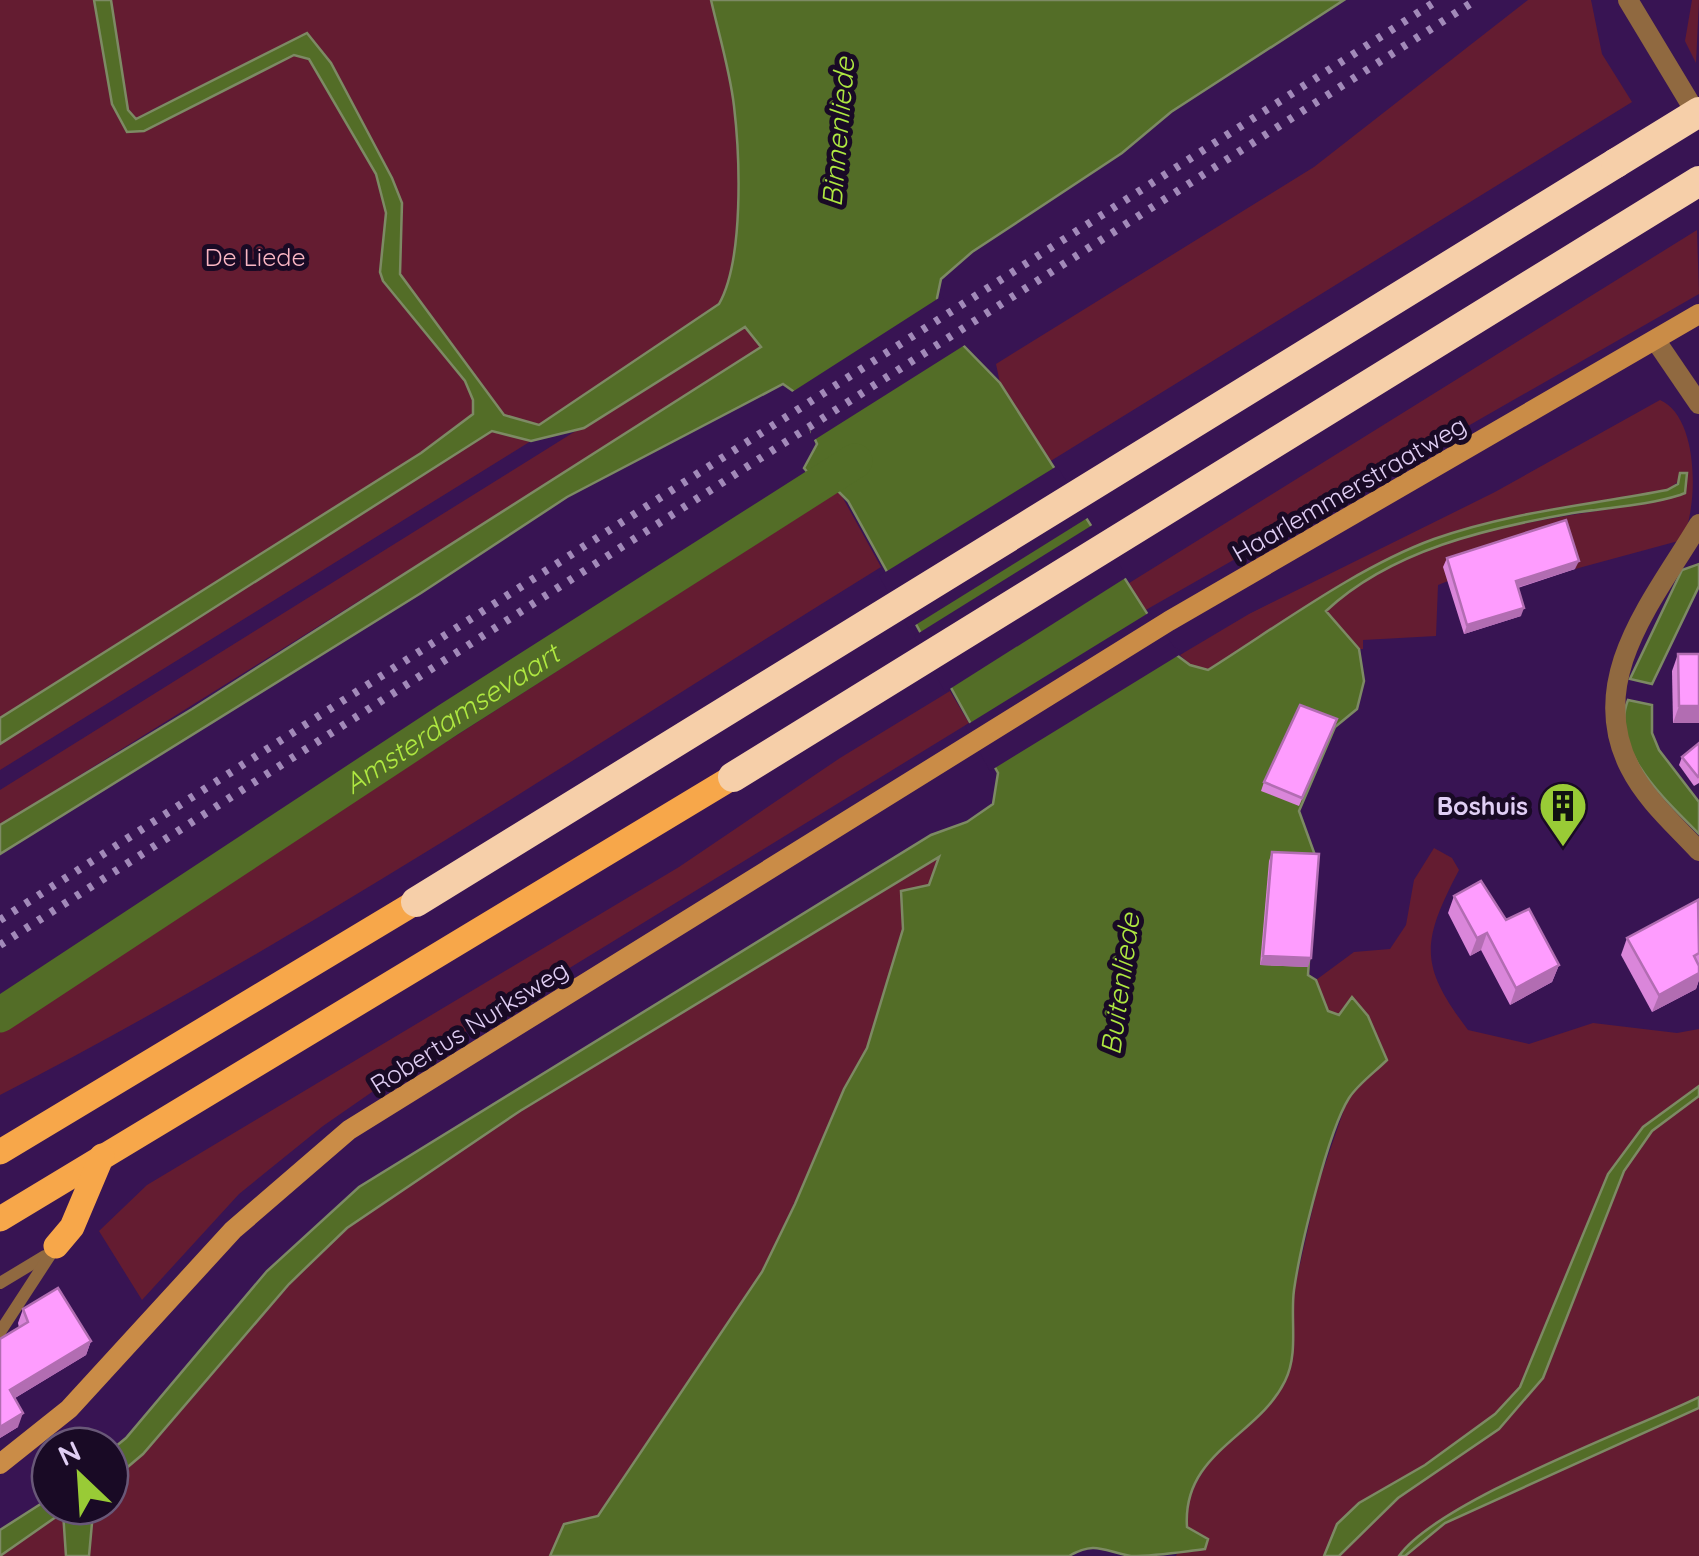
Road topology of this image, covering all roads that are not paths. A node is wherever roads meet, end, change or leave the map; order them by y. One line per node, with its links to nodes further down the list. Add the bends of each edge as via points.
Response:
1 (1628, 0): 2 (street)
2 (1699, 115): 11 (highway, bridge)
3 (1699, 180): 9 (highway)
4 (1699, 314): 5 (main road, Haarlemmerstraatweg)
5 (1656, 342): 6 (street); 8 (main road, Haarlemmerstraatweg)
6 (1699, 404)
7 (1699, 524): 10 (street, via 1622,654 1613,697 1630,768)
8 (1025, 710): 18 (main road, Robertus Nurksweg, via 349,1130 233,1230 68,1410)
9 (733, 776): 13 (main road)
10 (1699, 851)
11 (416, 902): 12 (main road)
12 (0, 1152)
13 (102, 1156): 14 (main road); 15 (main road, via 72,1227)
14 (0, 1219)
15 (56, 1246): 16 (lane); 17 (lane)
16 (0, 1283)
17 (0, 1332)
18 (0, 1464)

